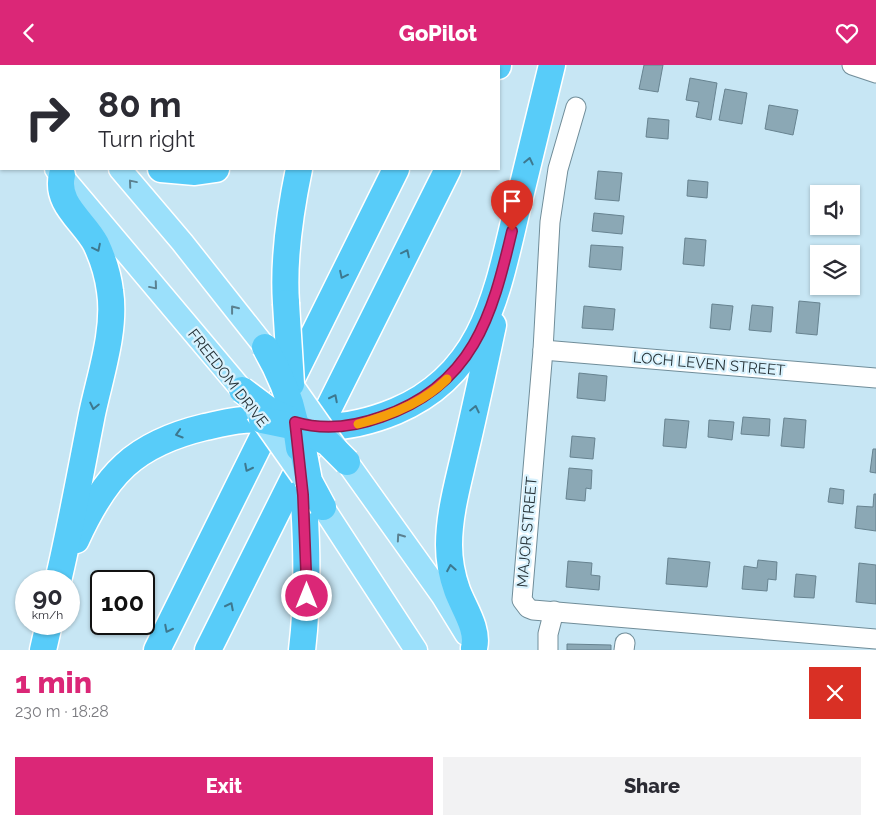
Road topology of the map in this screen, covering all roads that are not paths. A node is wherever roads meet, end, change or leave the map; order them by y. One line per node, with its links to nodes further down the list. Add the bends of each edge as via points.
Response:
1 (552, 65): 12 (highway, one-way to 1)
2 (852, 65): 3 (street)
3 (876, 73)
4 (576, 107): 14 (street, MAJOR STREET, via 558,169 550,222)
5 (121, 170): 13 (main road, one-way to 5)
6 (172, 170): 7 (highway)
7 (209, 170)
8 (299, 170): 16 (highway, bridge, via 287,268)
9 (396, 170): 30 (highway, one-way to 30)
10 (448, 170): 31 (highway, one-way to 10)
11 (59, 172): 17 (main road, FREEDOM DRIVE, one-way to 17); 23 (highway, one-way to 23, via 62,197 92,237 104,265 112,309)
12 (499, 283): 19 (highway, via 476,339 460,365 432,392 414,403 366,422 342,427); 28 (highway, one-way to 12, via 473,629 451,571 450,533 499,302)
13 (264, 347): 16 (main road, bridge); 19 (highway, bridge, via 282,377)
14 (542, 350): 15 (street, LOCH LEVEN STREET); 25 (street, MAJOR STREET, via 522,600 528,608)
15 (876, 378)
16 (291, 384): 19 (highway, bridge)
17 (242, 390): 18 (main road, FREEDOM DRIVE, bridge); 19 (highway, bridge, via 270,411)
18 (262, 419): 19 (highway, bridge); 21 (main road, FREEDOM DRIVE, bridge); 24 (highway, one-way to 24, via 226,422 174,436 134,457 112,477 94,503)
19 (302, 425): 20 (highway, bridge, via 328,443); 21 (highway, bridge); 22 (highway, bridge, via 309,481)
20 (347, 462): 28 (main road, one-way to 20, via 442,595)
21 (302, 476): 22 (main road, FREEDOM DRIVE, bridge); 32 (highway, via 307,596)
22 (323, 507): 33 (main road, FREEDOM DRIVE)
23 (61, 570)
24 (62, 570)
25 (554, 611): 27 (street, MAJOR STREET); 34 (street)
26 (46, 635): 29 (highway)
27 (876, 639)
28 (475, 649)
29 (43, 650)
30 (157, 650)
31 (208, 650)
32 (302, 650)
33 (416, 650)
34 (548, 650)

